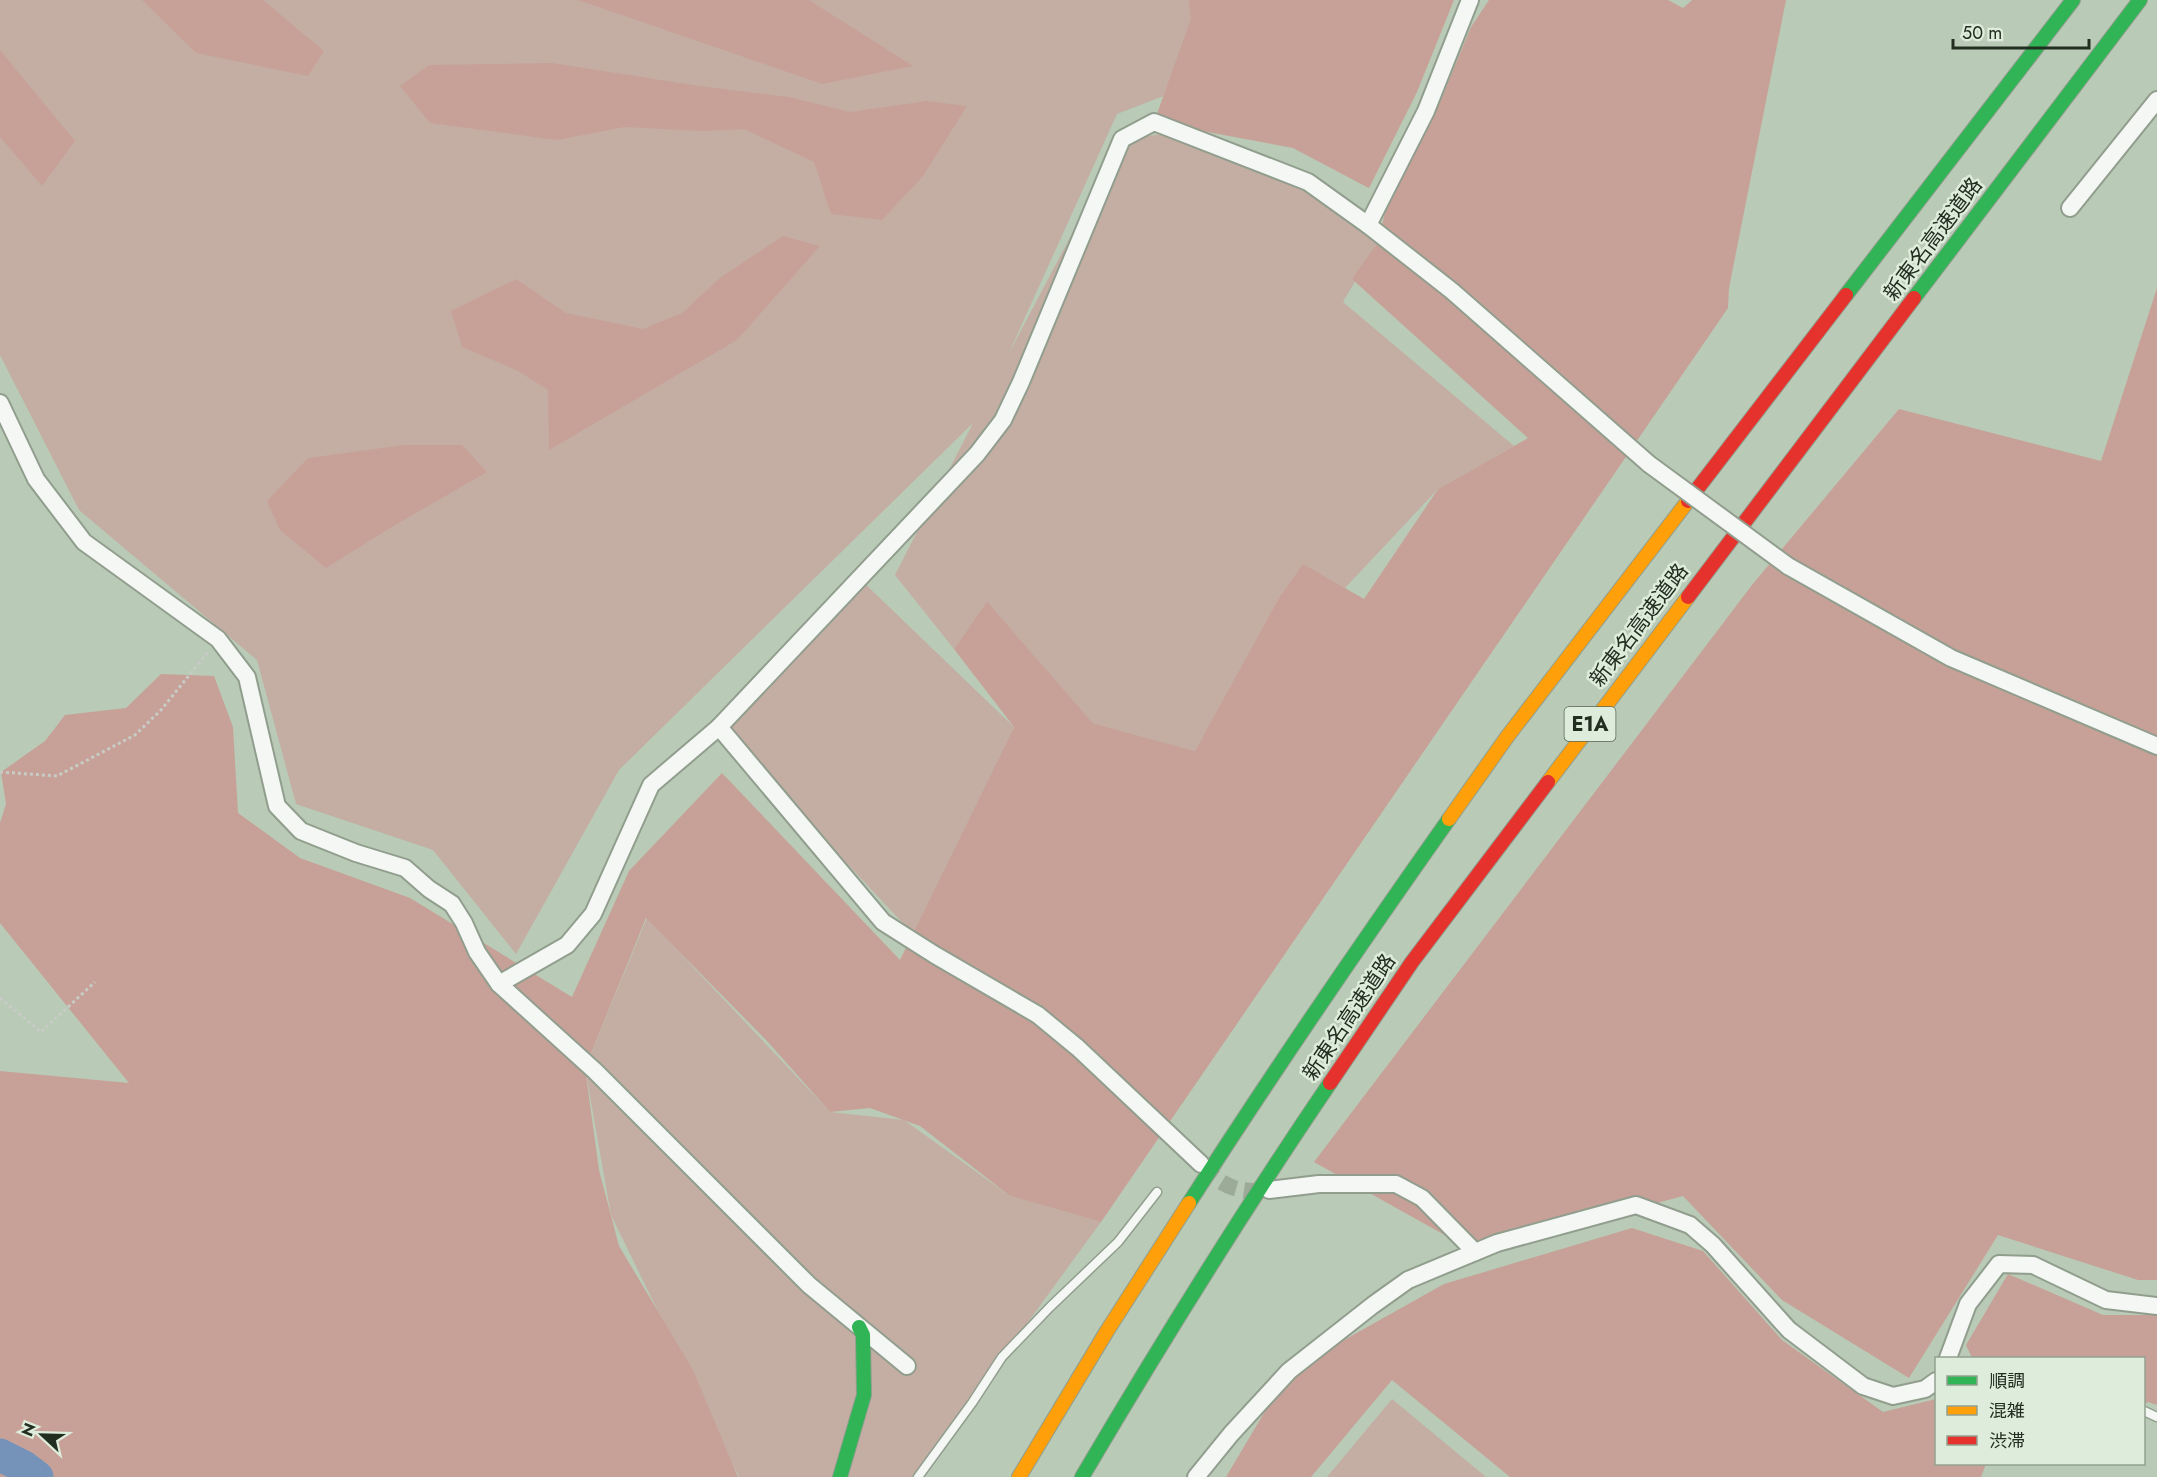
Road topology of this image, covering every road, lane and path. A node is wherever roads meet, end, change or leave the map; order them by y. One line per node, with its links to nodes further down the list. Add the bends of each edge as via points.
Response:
1 (1470, 0): 6 (street, via 1426,111)
2 (2073, 0): 26 (main road, 新東名高速道路 / E1A, via 1494,756 1244,1117)
3 (2140, 0): 27 (main road, 新東名高速道路 / E1A, via 1412,962 1287,1146 1152,1358)
4 (2157, 99): 5 (street)
5 (2070, 208)
6 (1368, 225): 9 (street, via 1308,182 1154,122 1122,139 1003,420 977,454); 10 (street, bridge, via 1452,291 1649,464 1788,566 1951,658)
7 (0, 403): 8 (street, via 36,479 84,542)
8 (218, 639): 11 (path, via 161,710 135,735 57,776); 13 (street, via 247,676 277,806 301,831 405,868 452,904)
9 (719, 727): 13 (street, via 651,785 593,914 567,945); 15 (street, via 883,922 1038,1015)
10 (2157, 746)
11 (0, 772)
12 (95, 982): 14 (path, via 41,1032)
13 (499, 984): 20 (street, via 596,1071 809,1285)
14 (0, 998)
15 (1201, 1164)
16 (1269, 1190): 18 (street, via 1319,1184 1396,1184 1422,1198)
17 (1157, 1192): 25 (lane, via 1118,1242 1002,1357)
18 (1475, 1252): 23 (street, via 1636,1205 1690,1225 1713,1245 1789,1330 1863,1386 1893,1396 1925,1389); 28 (street, via 1408,1281 1289,1371)
19 (2157, 1306): 21 (street, via 2106,1300 2033,1265 1999,1264 1968,1304)
20 (859, 1327): 22 (street); 24 (main road, via 863,1335 864,1395)
21 (1948, 1357)
22 (907, 1366)
23 (1935, 1382)
24 (840, 1477)
25 (918, 1477)
26 (1019, 1477)
27 (1082, 1477)
28 (1196, 1477)

